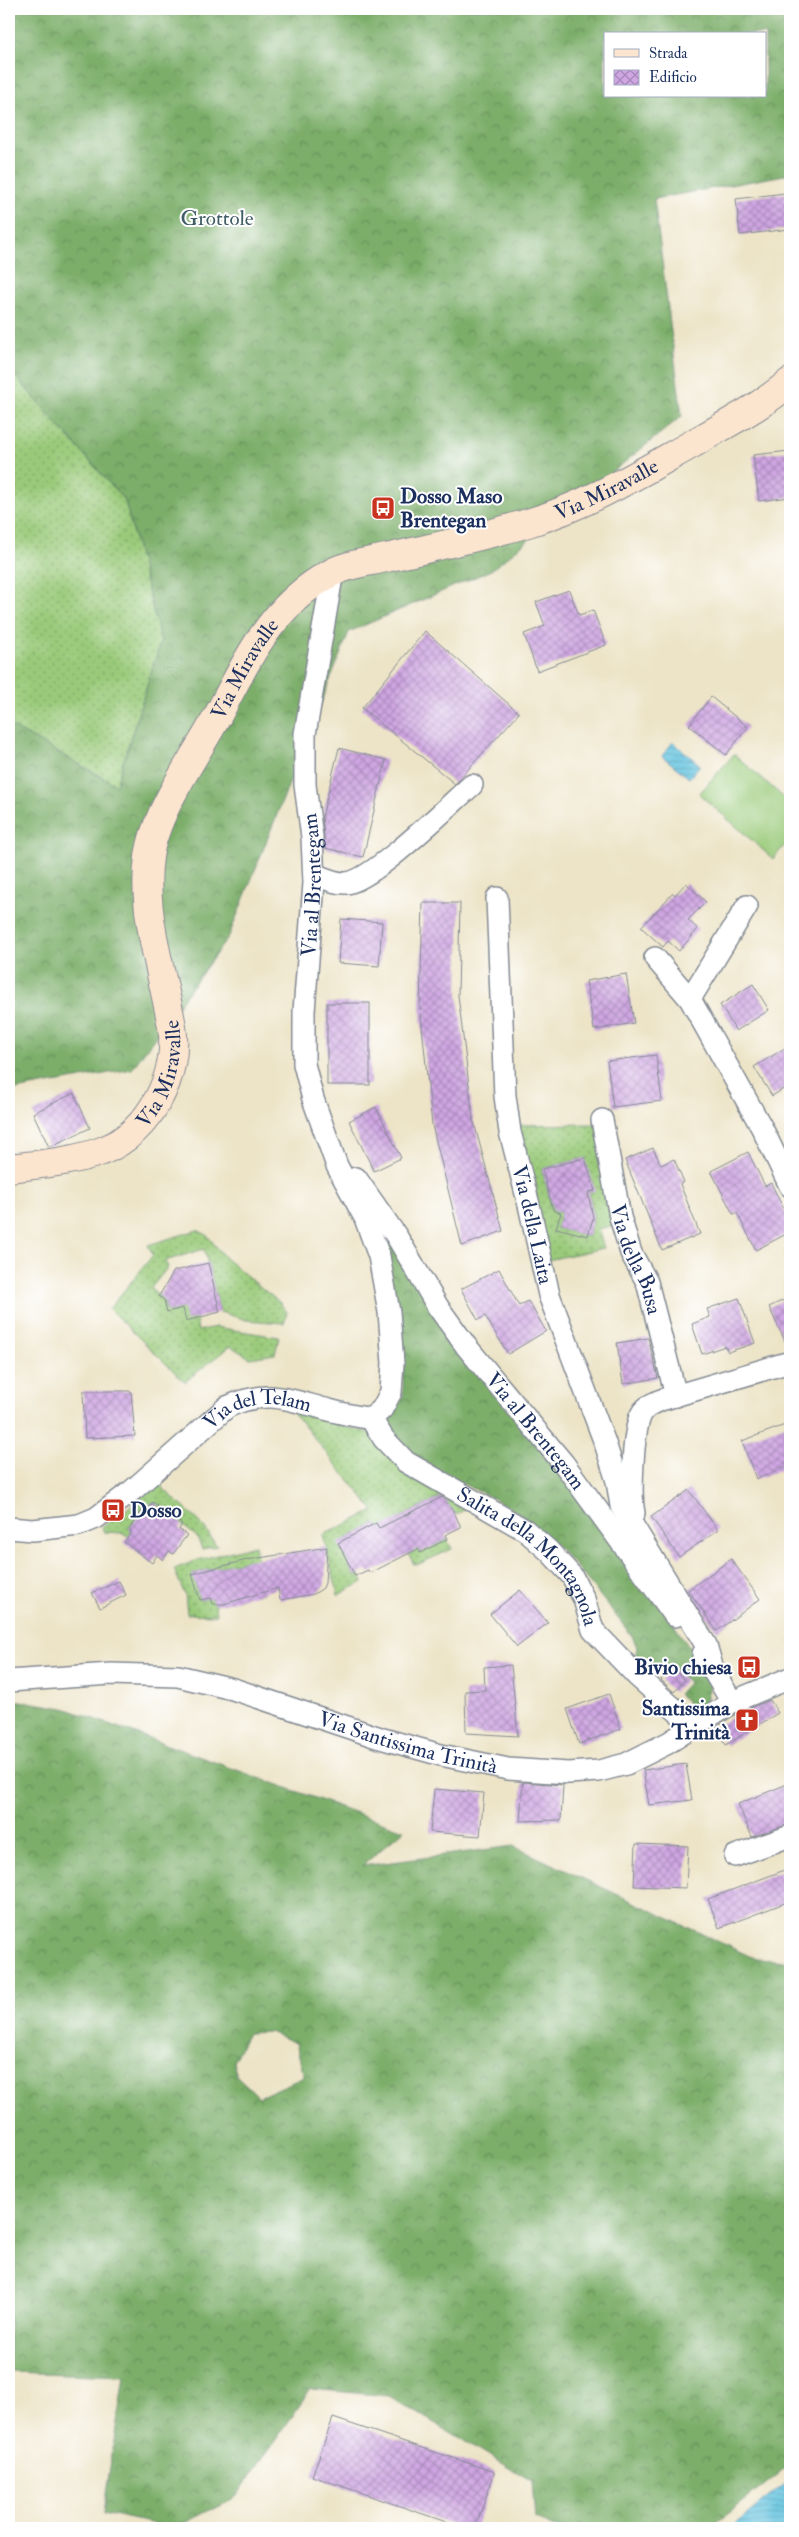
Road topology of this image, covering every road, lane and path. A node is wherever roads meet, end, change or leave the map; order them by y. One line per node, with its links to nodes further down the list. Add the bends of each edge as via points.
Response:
1 (790, 382): 2 (street, Via Miravalle, via 718,429 592,499 529,523)
2 (333, 571): 4 (street, Via al Brentegam, via 305,734 305,784); 11 (street, Via Miravalle, via 295,598 262,637 157,826 149,856 148,891 160,975 173,1030 172,1067 163,1092 130,1133 106,1149 75,1159)
3 (472, 785): 4 (street, via 368,873 348,883)
4 (314, 874): 10 (street, Via al Brentegam, via 304,1011 304,1064)
5 (497, 898): 17 (street, Via della Laita, via 505,1096 510,1132 550,1295 605,1443 621,1506)
6 (747, 906): 8 (street)
7 (655, 958): 8 (street)
8 (690, 999): 12 (street, via 762,1128)
9 (602, 1120): 14 (street, Via della Busa, via 620,1217 631,1253 647,1282)
10 (337, 1166): 15 (street, Via al Brentegam, via 379,1256 389,1312 393,1363 391,1392); 18 (street, Via al Brentegam, via 357,1178 466,1346 564,1464)
11 (9, 1168)
12 (790, 1186)
13 (790, 1362): 14 (street)
14 (676, 1396): 17 (street, via 647,1406 640,1417 632,1502)
15 (371, 1419): 16 (street, Via del Telam, via 288,1398 242,1400 227,1406 134,1489 96,1518 79,1525 33,1530); 22 (street, Salita della Montagnola, via 384,1439 406,1462 525,1530 549,1551 572,1576 584,1599 593,1630 637,1676)
16 (9, 1528)
17 (640, 1534): 18 (street, via 706,1645)
18 (712, 1666): 21 (street, Via al Brentegam)
19 (790, 1678): 21 (street, Via Santissima Trinità)
20 (9, 1681): 22 (street, Via Santissima Trinità, via 111,1674 178,1676 233,1689 440,1755 539,1772 599,1771 626,1764)
21 (732, 1702): 22 (street, Via Santissima Trinità)
22 (695, 1726)
23 (790, 1836): 24 (street)
24 (735, 1856)

